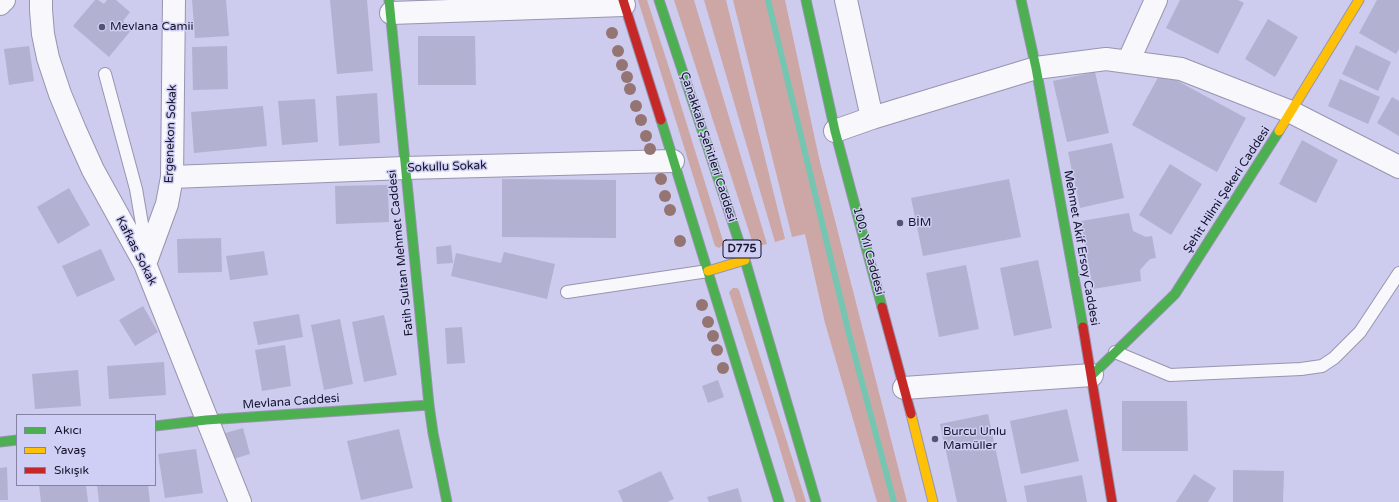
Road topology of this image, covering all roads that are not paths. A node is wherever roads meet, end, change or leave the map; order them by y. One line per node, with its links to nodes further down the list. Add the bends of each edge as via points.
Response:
1 (4, 0): 12 (street)
2 (41, 0): 25 (street, Kafkas Sokak, via 43,34 60,94 93,170)
3 (174, 0): 23 (street, Ergenekon Sokak)
4 (659, 0): 24 (street, Çanakkale Şehitleri Caddesi / D775)
5 (806, 0): 19 (street, 100. Yıl Caddesi)
6 (846, 0): 18 (street)
7 (1021, 0): 15 (street, Mehmet Akif Ersoy Caddesi)
8 (1156, 0): 14 (street)
9 (1359, 0): 17 (street, Şehit Hilmi Şekeri Caddesi)
10 (624, 2): 11 (street); 20 (street)
11 (596, 3): 13 (street)
12 (0, 4)
13 (390, 7): 22 (street, Fatih Sultan Mehmet Caddesi)
14 (1128, 62): 15 (street, via 1106,59); 17 (street, via 1181,69)
15 (1036, 68): 18 (street); 30 (street, Mehmet Akif Ersoy Caddesi)
16 (105, 74): 25 (lane, via 137,195 142,224)
17 (1291, 112): 21 (street); 29 (street, Şehit Hilmi Şekeri Caddesi, via 1175,294)
18 (872, 118): 19 (street)
19 (835, 131): 31 (street, 100. Yıl Caddesi)
20 (673, 161): 22 (street, Sokullu Sokak); 26 (street)
21 (1399, 167)
22 (405, 168): 23 (street, Sokullu Sokak); 32 (street, Fatih Sultan Mehmet Caddesi)
23 (172, 177): 25 (street, Ergenekon Sokak, via 167,204)
24 (746, 260): 26 (street); 40 (street, Çanakkale Şehitleri Caddesi / D775)
25 (144, 264): 33 (street, Kafkas Sokak)
26 (708, 271): 28 (lane); 39 (street)
27 (1399, 273): 29 (lane, via 1360,332 1334,358 1322,366 1170,375)
28 (567, 292)
29 (1115, 352): 30 (street, Şehit Hilmi Şekeri Caddesi)
30 (1092, 375): 31 (street); 42 (street, Mehmet Akif Ersoy Caddesi)
31 (904, 388): 41 (street, 100. Yıl Caddesi)
32 (428, 405): 33 (street, Mevlana Caddesi); 38 (street, Fatih Sultan Mehmet Caddesi)
33 (206, 420): 34 (street, Mevlana Caddesi); 37 (street, Kafkas Sokak)
34 (156, 426)
35 (16, 440): 36 (street)
36 (0, 442)
37 (240, 502)
38 (447, 502)
39 (779, 502)
40 (816, 502)
41 (933, 502)
42 (1112, 502)

